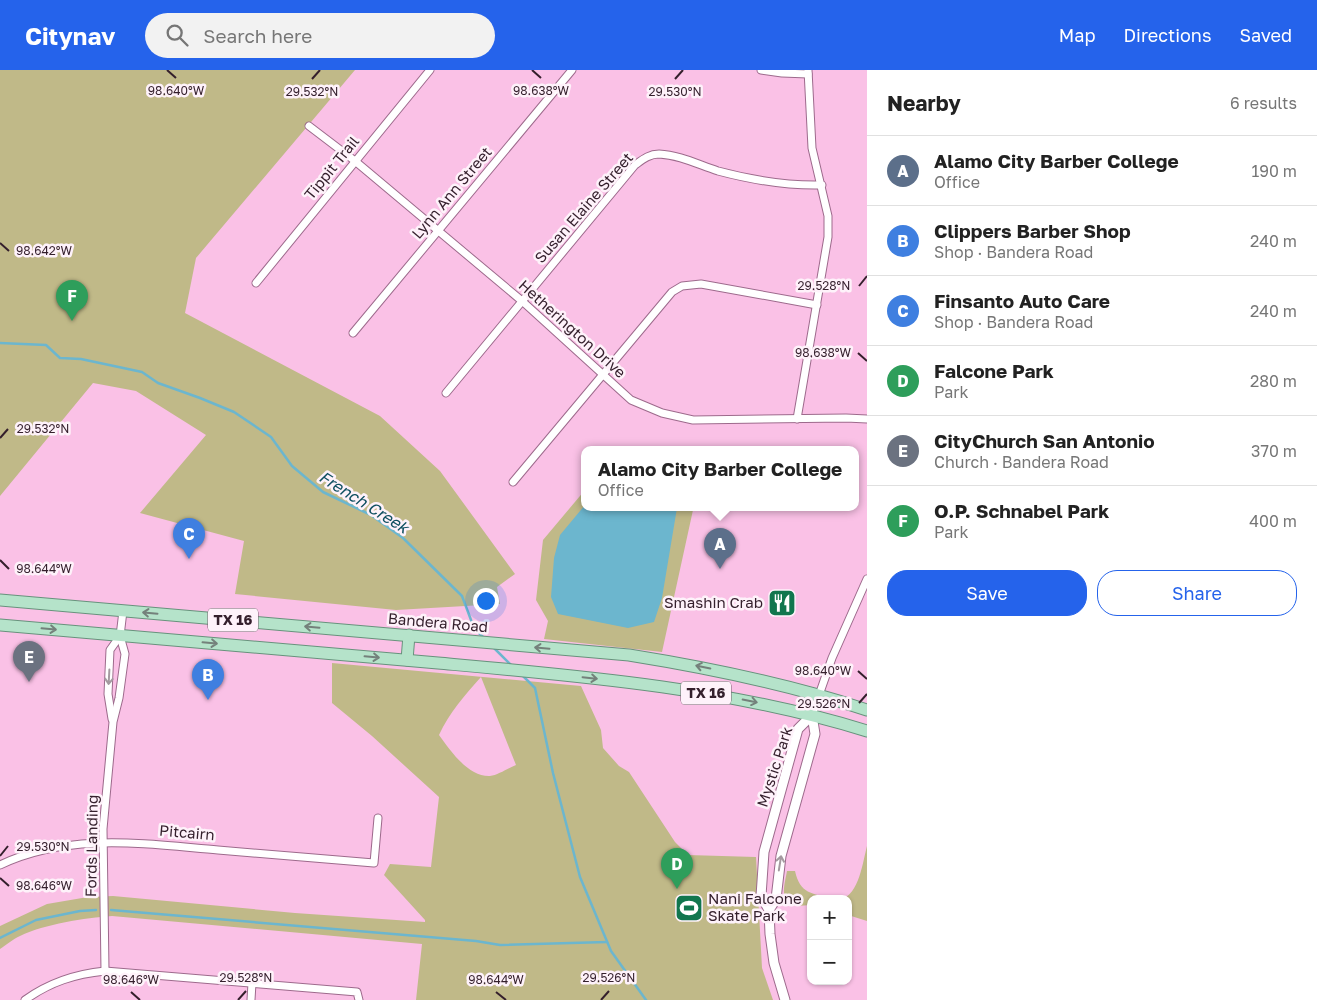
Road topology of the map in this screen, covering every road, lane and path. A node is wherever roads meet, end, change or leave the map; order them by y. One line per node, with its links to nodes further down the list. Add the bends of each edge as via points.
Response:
1 (430, 70): 6 (street, Tippit Trail)
2 (572, 70): 8 (street, Lynn Ann Street)
3 (762, 70): 4 (street)
4 (808, 72): 7 (street, via 812,148)
5 (309, 126): 6 (street, Hetherington Drive)
6 (355, 161): 8 (street, Hetherington Drive); 9 (street, Tippit Trail)
7 (822, 185): 10 (street, Susan Elaine Street, via 741,177 675,156 657,154 642,159); 11 (street, via 828,237)
8 (438, 232): 10 (street, Hetherington Drive); 12 (street, Lynn Ann Street)
9 (256, 283)
10 (522, 301): 13 (street, Hetherington Drive); 14 (street, Susan Elaine Street)
11 (817, 305): 13 (street, via 701,284 682,286 666,298); 15 (street)
12 (353, 333)
13 (602, 375): 15 (street, Hetherington Drive, via 631,400 677,417); 17 (street)
14 (446, 393)
15 (797, 419): 16 (street, Hetherington Drive)
16 (867, 419)
17 (513, 482)
18 (867, 579): 25 (street)
19 (0, 600): 20 (main road, Bandera Road / TX 16)
20 (123, 611): 22 (main road, Bandera Road / TX 16, one-way to 20); 23 (street, Fords Landing)
21 (0, 625): 23 (main road, TX 16, one-way to 23)
22 (409, 635): 24 (main road); 25 (main road, Bandera Road / TX 16, one-way to 22, via 693,665 629,655)
23 (120, 636): 24 (main road, TX 16, one-way to 24); 28 (street, Fords Landing, via 125,654); 28 (street, Fords Landing, one-way to 28, via 110,650 108,694)
24 (407, 660): 27 (main road, TX 16, one-way to 27, via 636,683 707,693)
25 (819, 694): 26 (main road, Bandera Road / TX 16); 27 (street)
26 (867, 710)
27 (812, 715): 29 (main road, TX 16); 33 (street, Mystic Park, one-way to 27, via 776,899 781,856 815,734); 33 (street, Mystic Park, via 798,729 764,852 761,896)
28 (113, 722): 31 (street, Fords Landing)
29 (867, 730)
30 (378, 818): 31 (street, Pitcairn, via 374,863)
31 (103, 842): 32 (street, Pitcairn, via 56,847); 34 (street, Fords Landing)
32 (0, 865)
33 (769, 910): 39 (street, Mystic Park, via 774,963)
34 (105, 971): 35 (street); 36 (street, via 63,979)
35 (252, 983): 37 (street); 38 (street, via 357,992)
36 (25, 1000)
37 (251, 1000)
38 (360, 1000)
39 (785, 1000)

